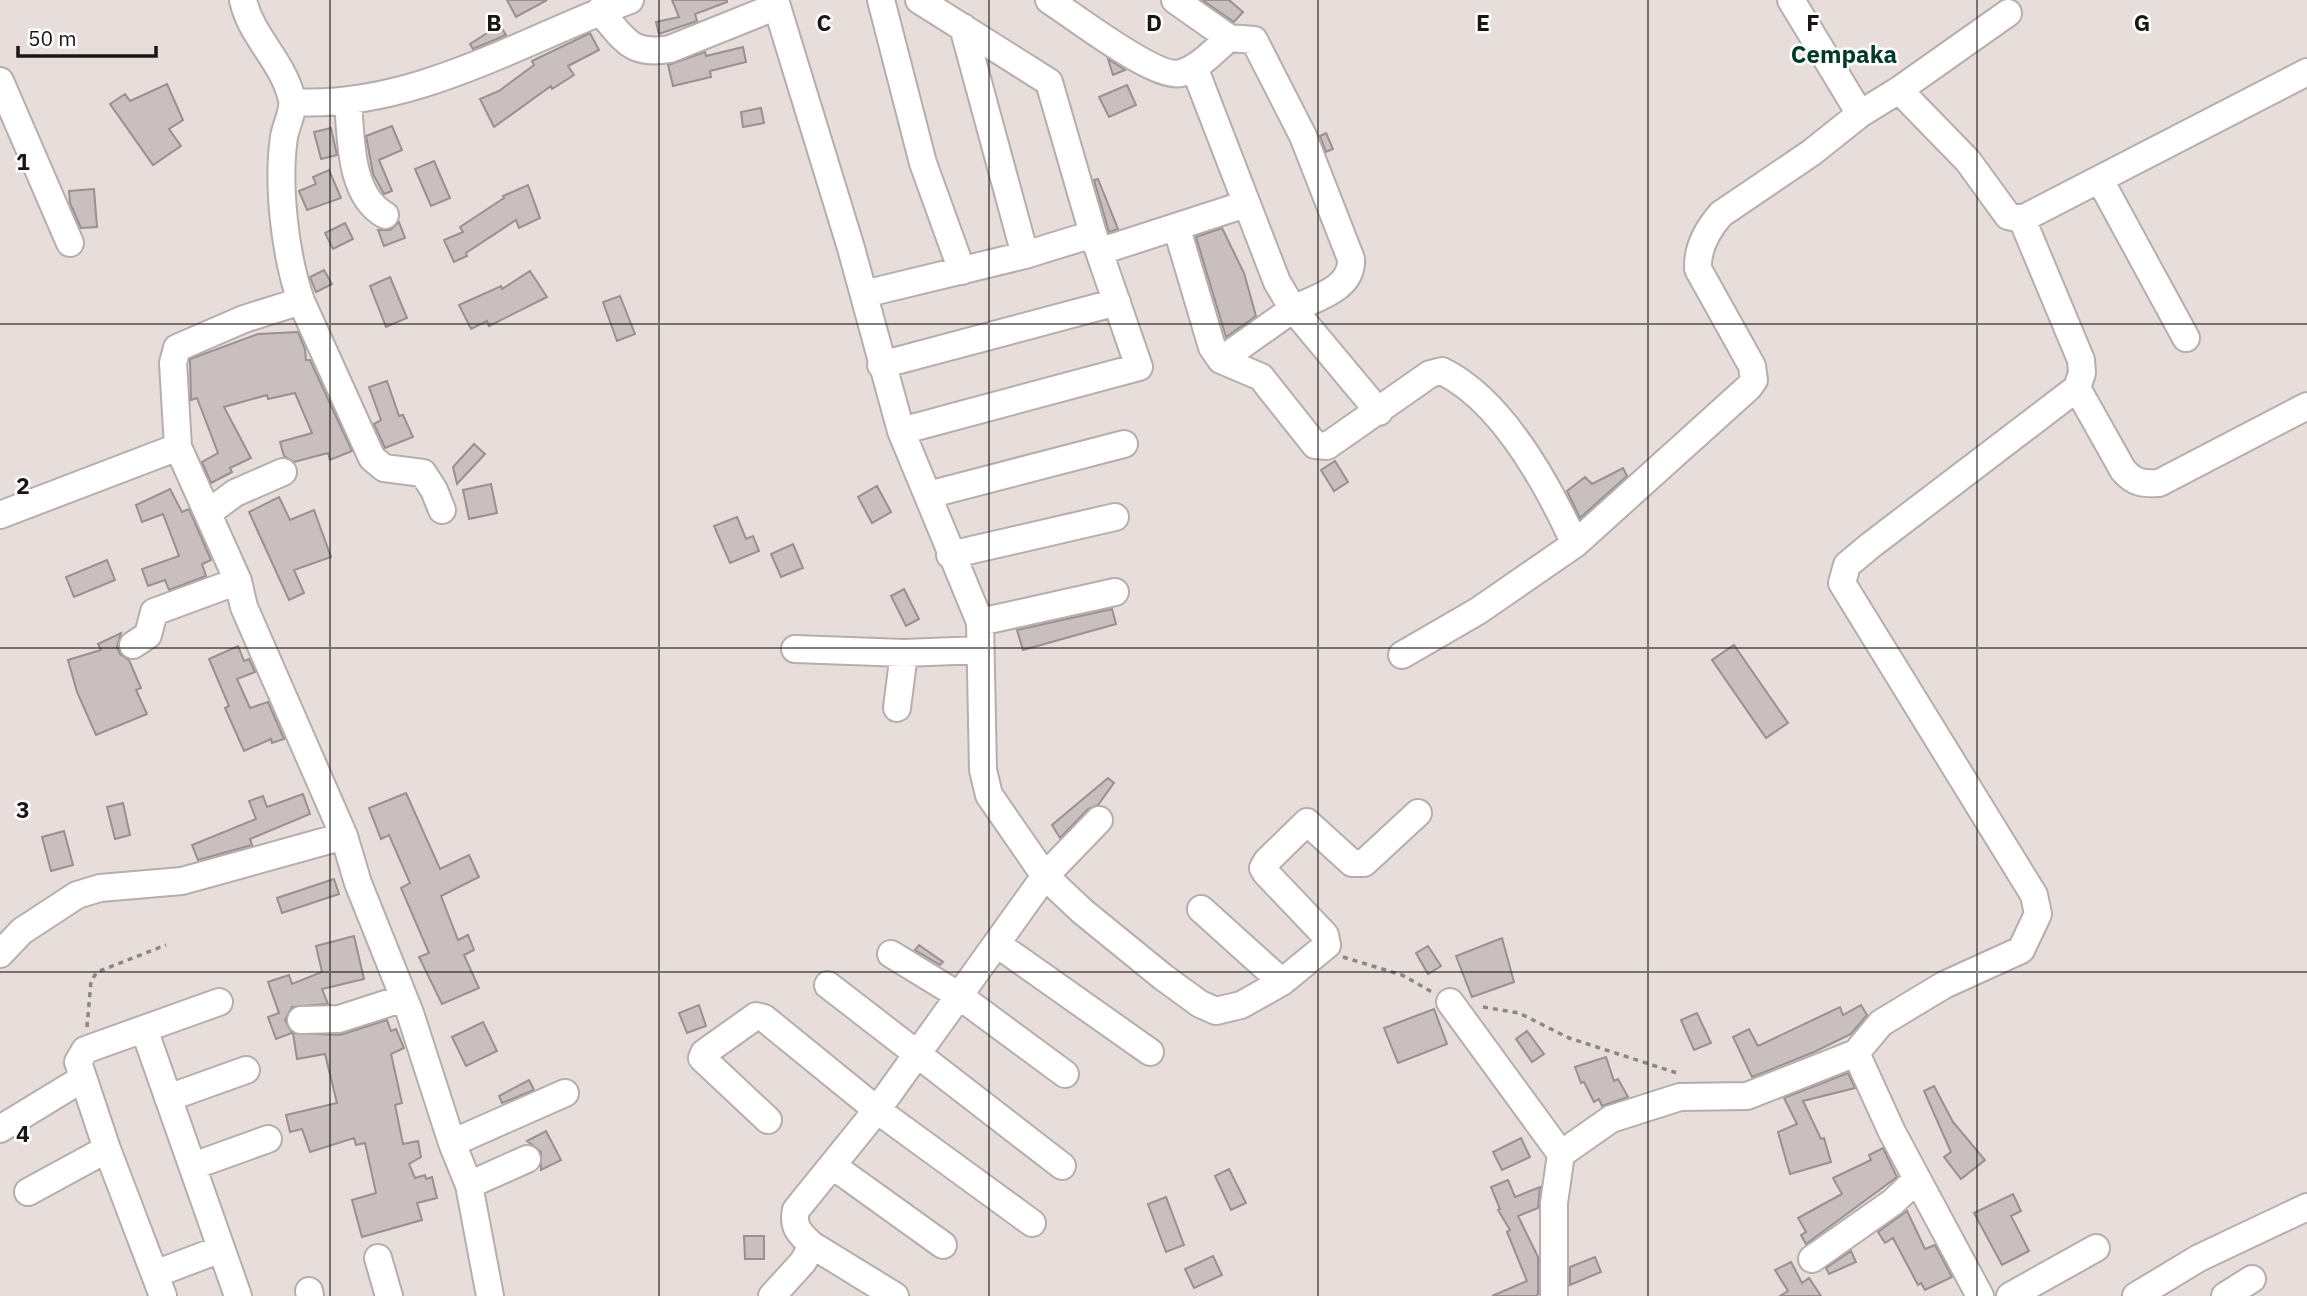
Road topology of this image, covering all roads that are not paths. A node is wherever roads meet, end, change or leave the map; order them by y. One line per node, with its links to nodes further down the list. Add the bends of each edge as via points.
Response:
1 (243, 0): 18 (street, via 249,23 278,66)
2 (629, 0): 9 (street)
3 (881, 0): 28 (street, via 923,163)
4 (919, 0): 11 (street)
5 (1049, 0): 13 (street, via 1140,62 1168,74)
6 (1175, 0): 12 (street)
7 (1791, 0): 19 (street)
8 (776, 3): 9 (street, via 670,49 655,51 632,48); 29 (street)
9 (599, 11): 17 (street, via 466,71)
10 (2008, 13): 16 (street)
11 (962, 27): 26 (street, via 1049,82); 27 (street)
12 (1229, 38): 13 (street); 32 (street, via 1254,40 1303,136 1351,259 1351,273 1342,285)
13 (1194, 67): 21 (street)
14 (2307, 72): 20 (street)
15 (0, 82): 25 (street)
16 (1899, 90): 19 (street); 23 (street, via 1968,161 2008,216)
17 (348, 101): 18 (street); 22 (street, via 357,174 371,204)
18 (293, 102): 30 (street, via 284,137 282,200 294,283)
19 (1860, 114): 48 (street, via 1712,225 1697,253 1698,270 1752,366 1754,380)
20 (2100, 180): 23 (street); 33 (street)
21 (1246, 204): 24 (street); 32 (street, via 1277,282)
22 (385, 215)
23 (2022, 219): 36 (street, via 2081,360)
24 (1177, 229): 26 (street); 34 (street, via 1212,347)
25 (70, 243)
26 (1097, 243): 27 (street); 31 (street)
27 (1025, 256): 28 (street)
28 (962, 271): 29 (street)
29 (864, 294): 35 (street)
30 (301, 301): 41 (street, via 177,348 173,363); 44 (street, via 372,458 384,468 423,473)
31 (1117, 302): 35 (street); 39 (street, via 1139,367)
32 (1293, 309): 34 (street); 38 (street)
33 (2186, 338)
34 (1221, 360): 38 (street, via 1261,377 1321,447)
35 (881, 365): 39 (street)
36 (2077, 388): 37 (street, via 2123,470 2142,484 2159,483); 76 (street, via 1871,545 1847,565 1842,577 1843,590 2034,895 2038,914 2021,950 1944,985 1881,1023)
37 (2307, 406)
38 (1380, 412): 48 (street, via 1430,374 1447,373 1494,412 1538,469)
39 (901, 431): 43 (street)
40 (1124, 443): 43 (street)
41 (178, 447): 45 (street); 46 (street)
42 (283, 471): 45 (street, via 236,493)
43 (928, 495): 49 (street)
44 (442, 510)
45 (208, 513): 50 (street)
46 (0, 515)
47 (1115, 517): 49 (street)
48 (1576, 544): 57 (street, via 1478,611)
49 (950, 555): 52 (street)
50 (238, 581): 53 (street, via 154,612 148,635); 61 (street, via 244,607)
51 (1115, 592): 52 (street)
52 (980, 622): 55 (street)
53 (133, 645)
54 (795, 649): 56 (street)
55 (980, 650): 56 (street); 62 (street, via 983,769 989,794)
56 (904, 653): 58 (street)
57 (1402, 655)
58 (897, 708)
59 (1418, 813): 67 (street, via 1364,863 1352,863 1307,822 1264,864 1266,873 1325,935 1327,945)
60 (1099, 820): 62 (street)
61 (344, 836): 65 (street, via 182,881 100,888 78,895 22,931); 70 (street)
62 (1045, 876): 64 (street); 67 (street, via 1200,1004 1228,1010)
63 (1201, 909): 67 (street)
64 (997, 944): 69 (street); 75 (street)
65 (0, 954)
66 (891, 954): 69 (street)
67 (1282, 982)
68 (828, 985): 77 (street)
69 (958, 995): 77 (street); 79 (street)
70 (404, 999): 73 (street, via 339,1019); 87 (street)
71 (219, 1002): 74 (street)
72 (1450, 1002): 89 (street)
73 (301, 1020)
74 (144, 1029): 80 (street, via 85,1050 78,1062); 82 (street)
75 (1150, 1052)
76 (1856, 1053): 89 (street, via 1747,1096 1680,1097 1611,1119); 94 (street)
77 (917, 1055): 83 (street); 93 (street)
78 (246, 1070): 82 (street)
79 (1065, 1074)
80 (82, 1079): 85 (street); 88 (street)
81 (565, 1093): 87 (street)
82 (169, 1098): 91 (street)
83 (877, 1110): 84 (street, via 756,1016 702,1058); 92 (street); 98 (street)
84 (768, 1120)
85 (0, 1129)
86 (268, 1139): 91 (street)
87 (452, 1143): 95 (street)
88 (107, 1149): 96 (street); 106 (street)
89 (1561, 1154): 112 (street, via 1554,1203)
90 (527, 1159): 95 (street)
91 (192, 1166): 102 (street)
92 (833, 1166): 99 (street, via 796,1210 799,1233); 100 (street)
93 (1062, 1166)
94 (1917, 1179): 104 (street); 113 (street)
95 (469, 1185): 109 (street)
96 (28, 1192)
97 (2307, 1207): 115 (street, via 2199,1258)
98 (1032, 1223)
99 (812, 1245): 110 (street); 111 (street)
100 (943, 1245)
101 (2096, 1248): 114 (street)
102 (221, 1249): 106 (street); 107 (street)
103 (378, 1258): 108 (street)
104 (1812, 1259)
105 (2252, 1279): 116 (street)
106 (159, 1285)
107 (238, 1296)
108 (389, 1296)
109 (490, 1296)
110 (774, 1296)
111 (895, 1296)
112 (1554, 1296)
113 (1980, 1296)
114 (2010, 1296)
115 (2136, 1296)
116 (2225, 1296)

